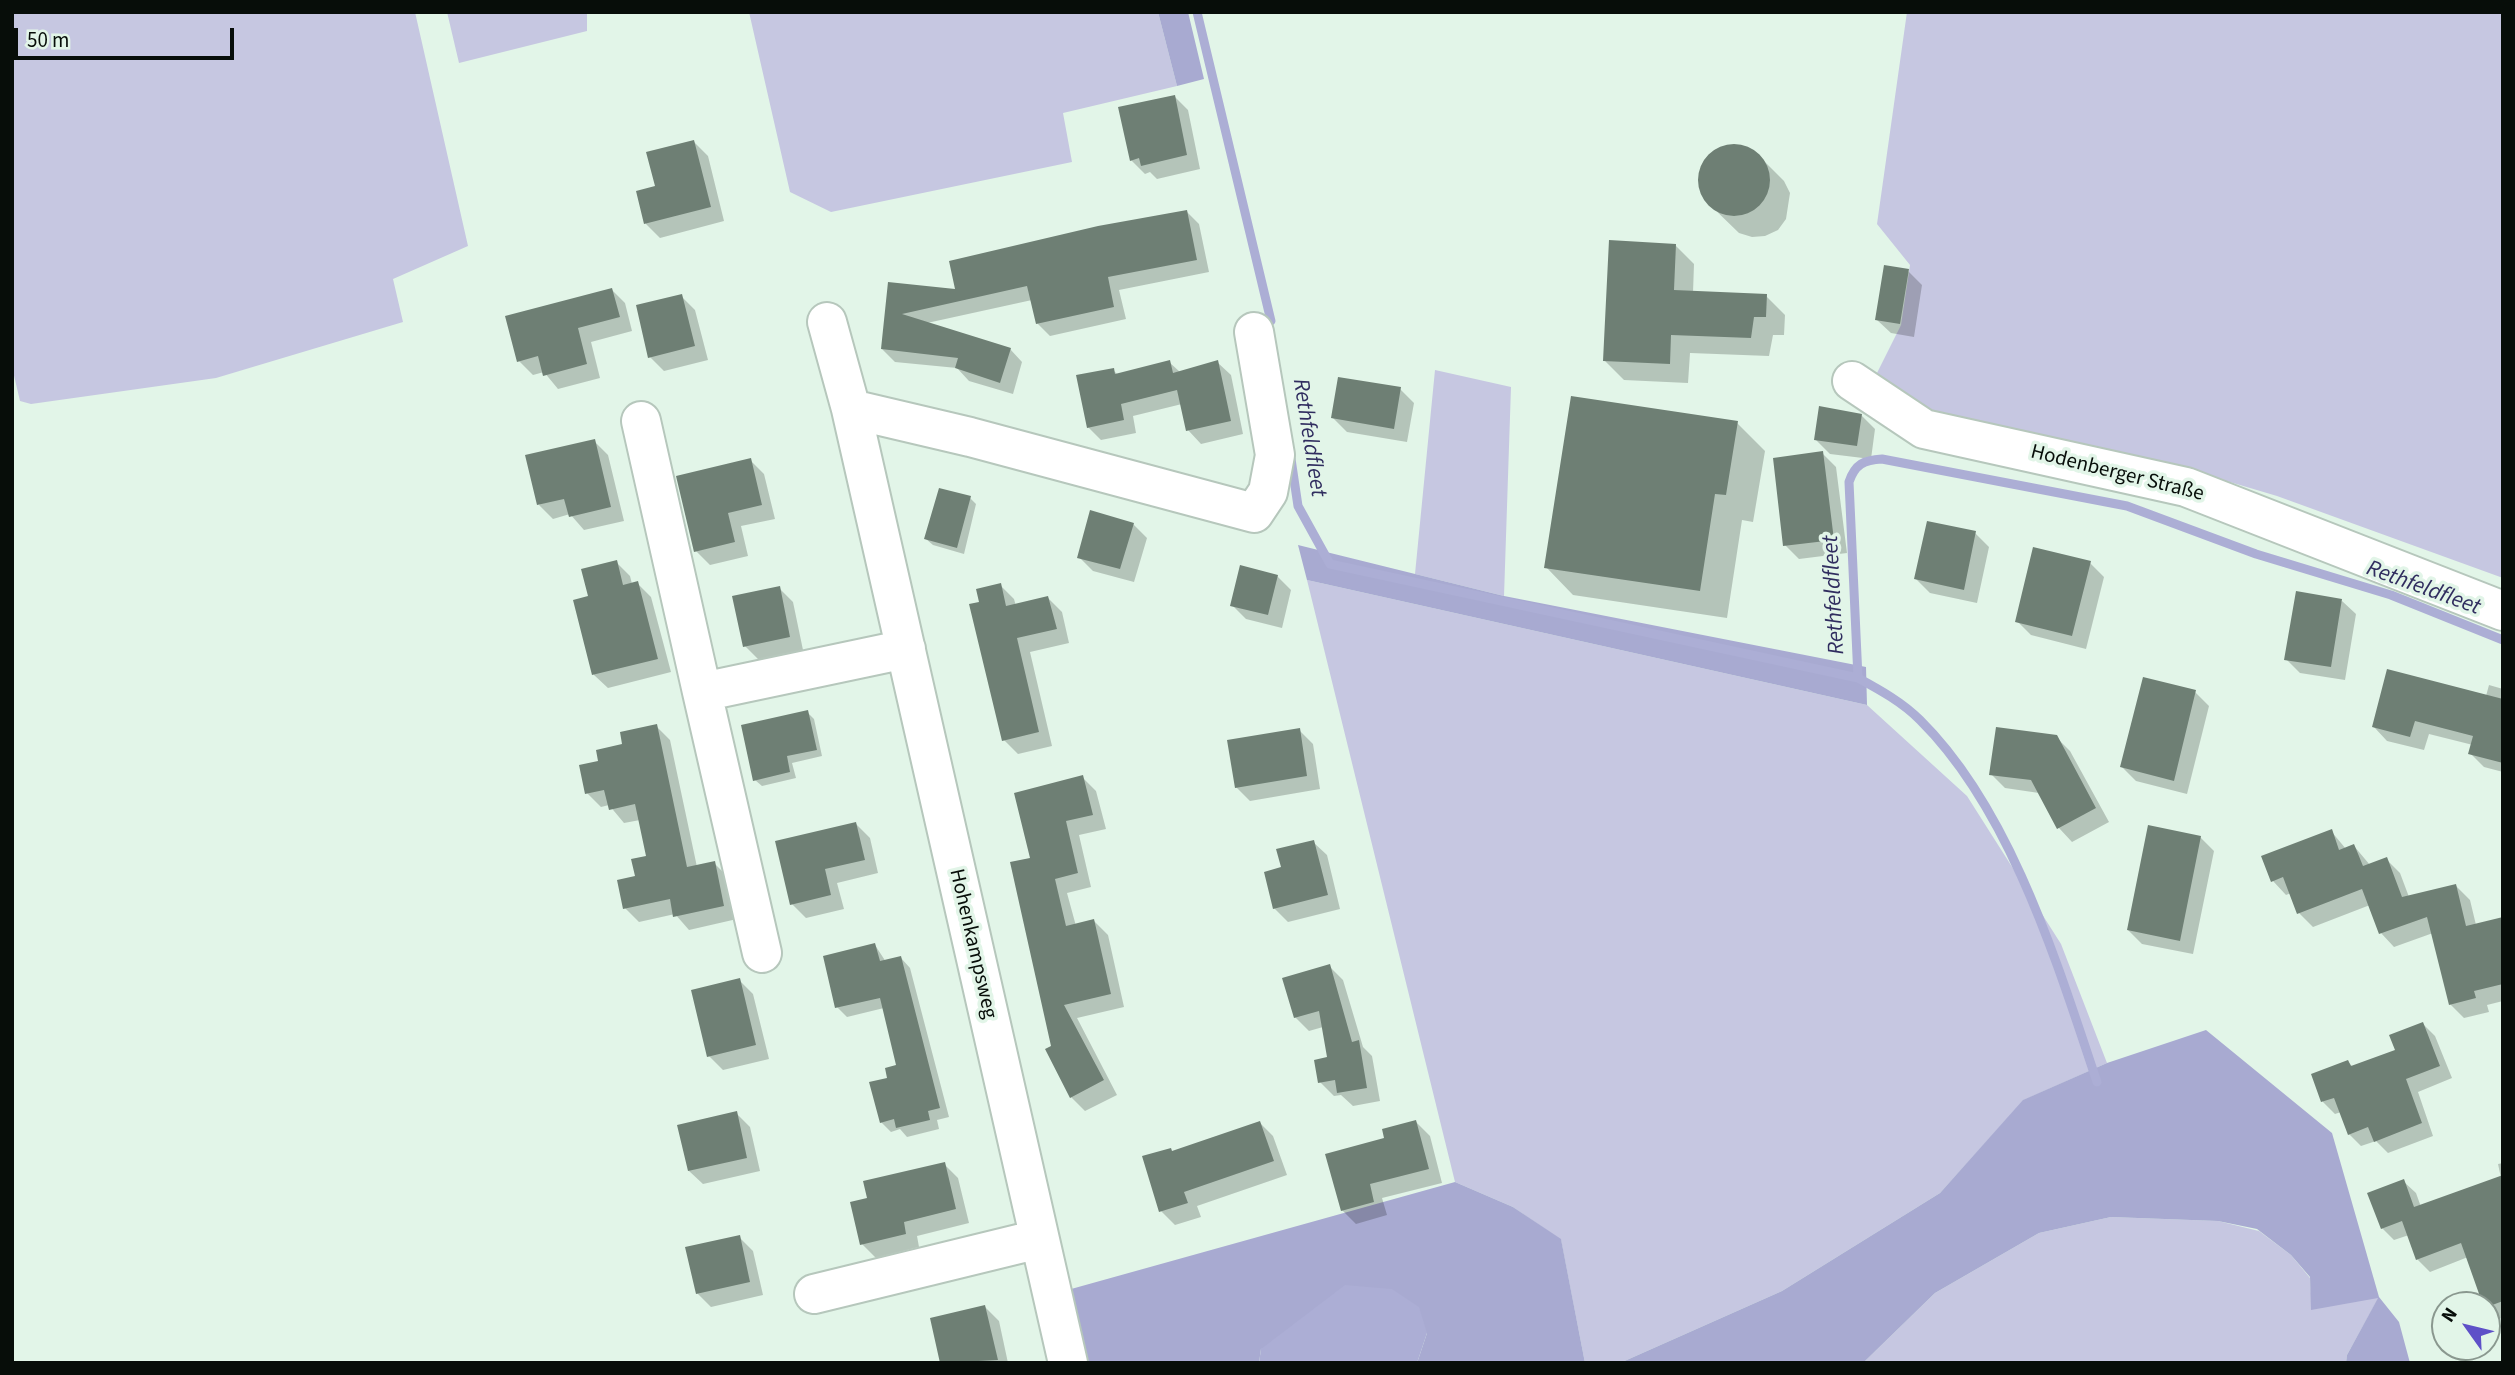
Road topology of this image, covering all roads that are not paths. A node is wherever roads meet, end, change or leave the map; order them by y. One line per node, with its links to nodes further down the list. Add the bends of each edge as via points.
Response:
1 (827, 322): 4 (street, Hohenkampsweg)
2 (1254, 332): 4 (street, via 1275,455 1268,492 1254,513 970,436)
3 (1852, 381): 6 (street, Hodenberger Straße, via 1924,429 2186,487)
4 (851, 409): 7 (street, Hohenkampsweg)
5 (641, 421): 8 (street)
6 (2503, 611)
7 (906, 649): 8 (street); 10 (street, Hohenkampsweg)
8 (702, 692): 9 (street)
9 (762, 953)
10 (1039, 1239): 11 (street); 12 (street, Hohenkampsweg)
11 (814, 1294)
12 (1068, 1363)

